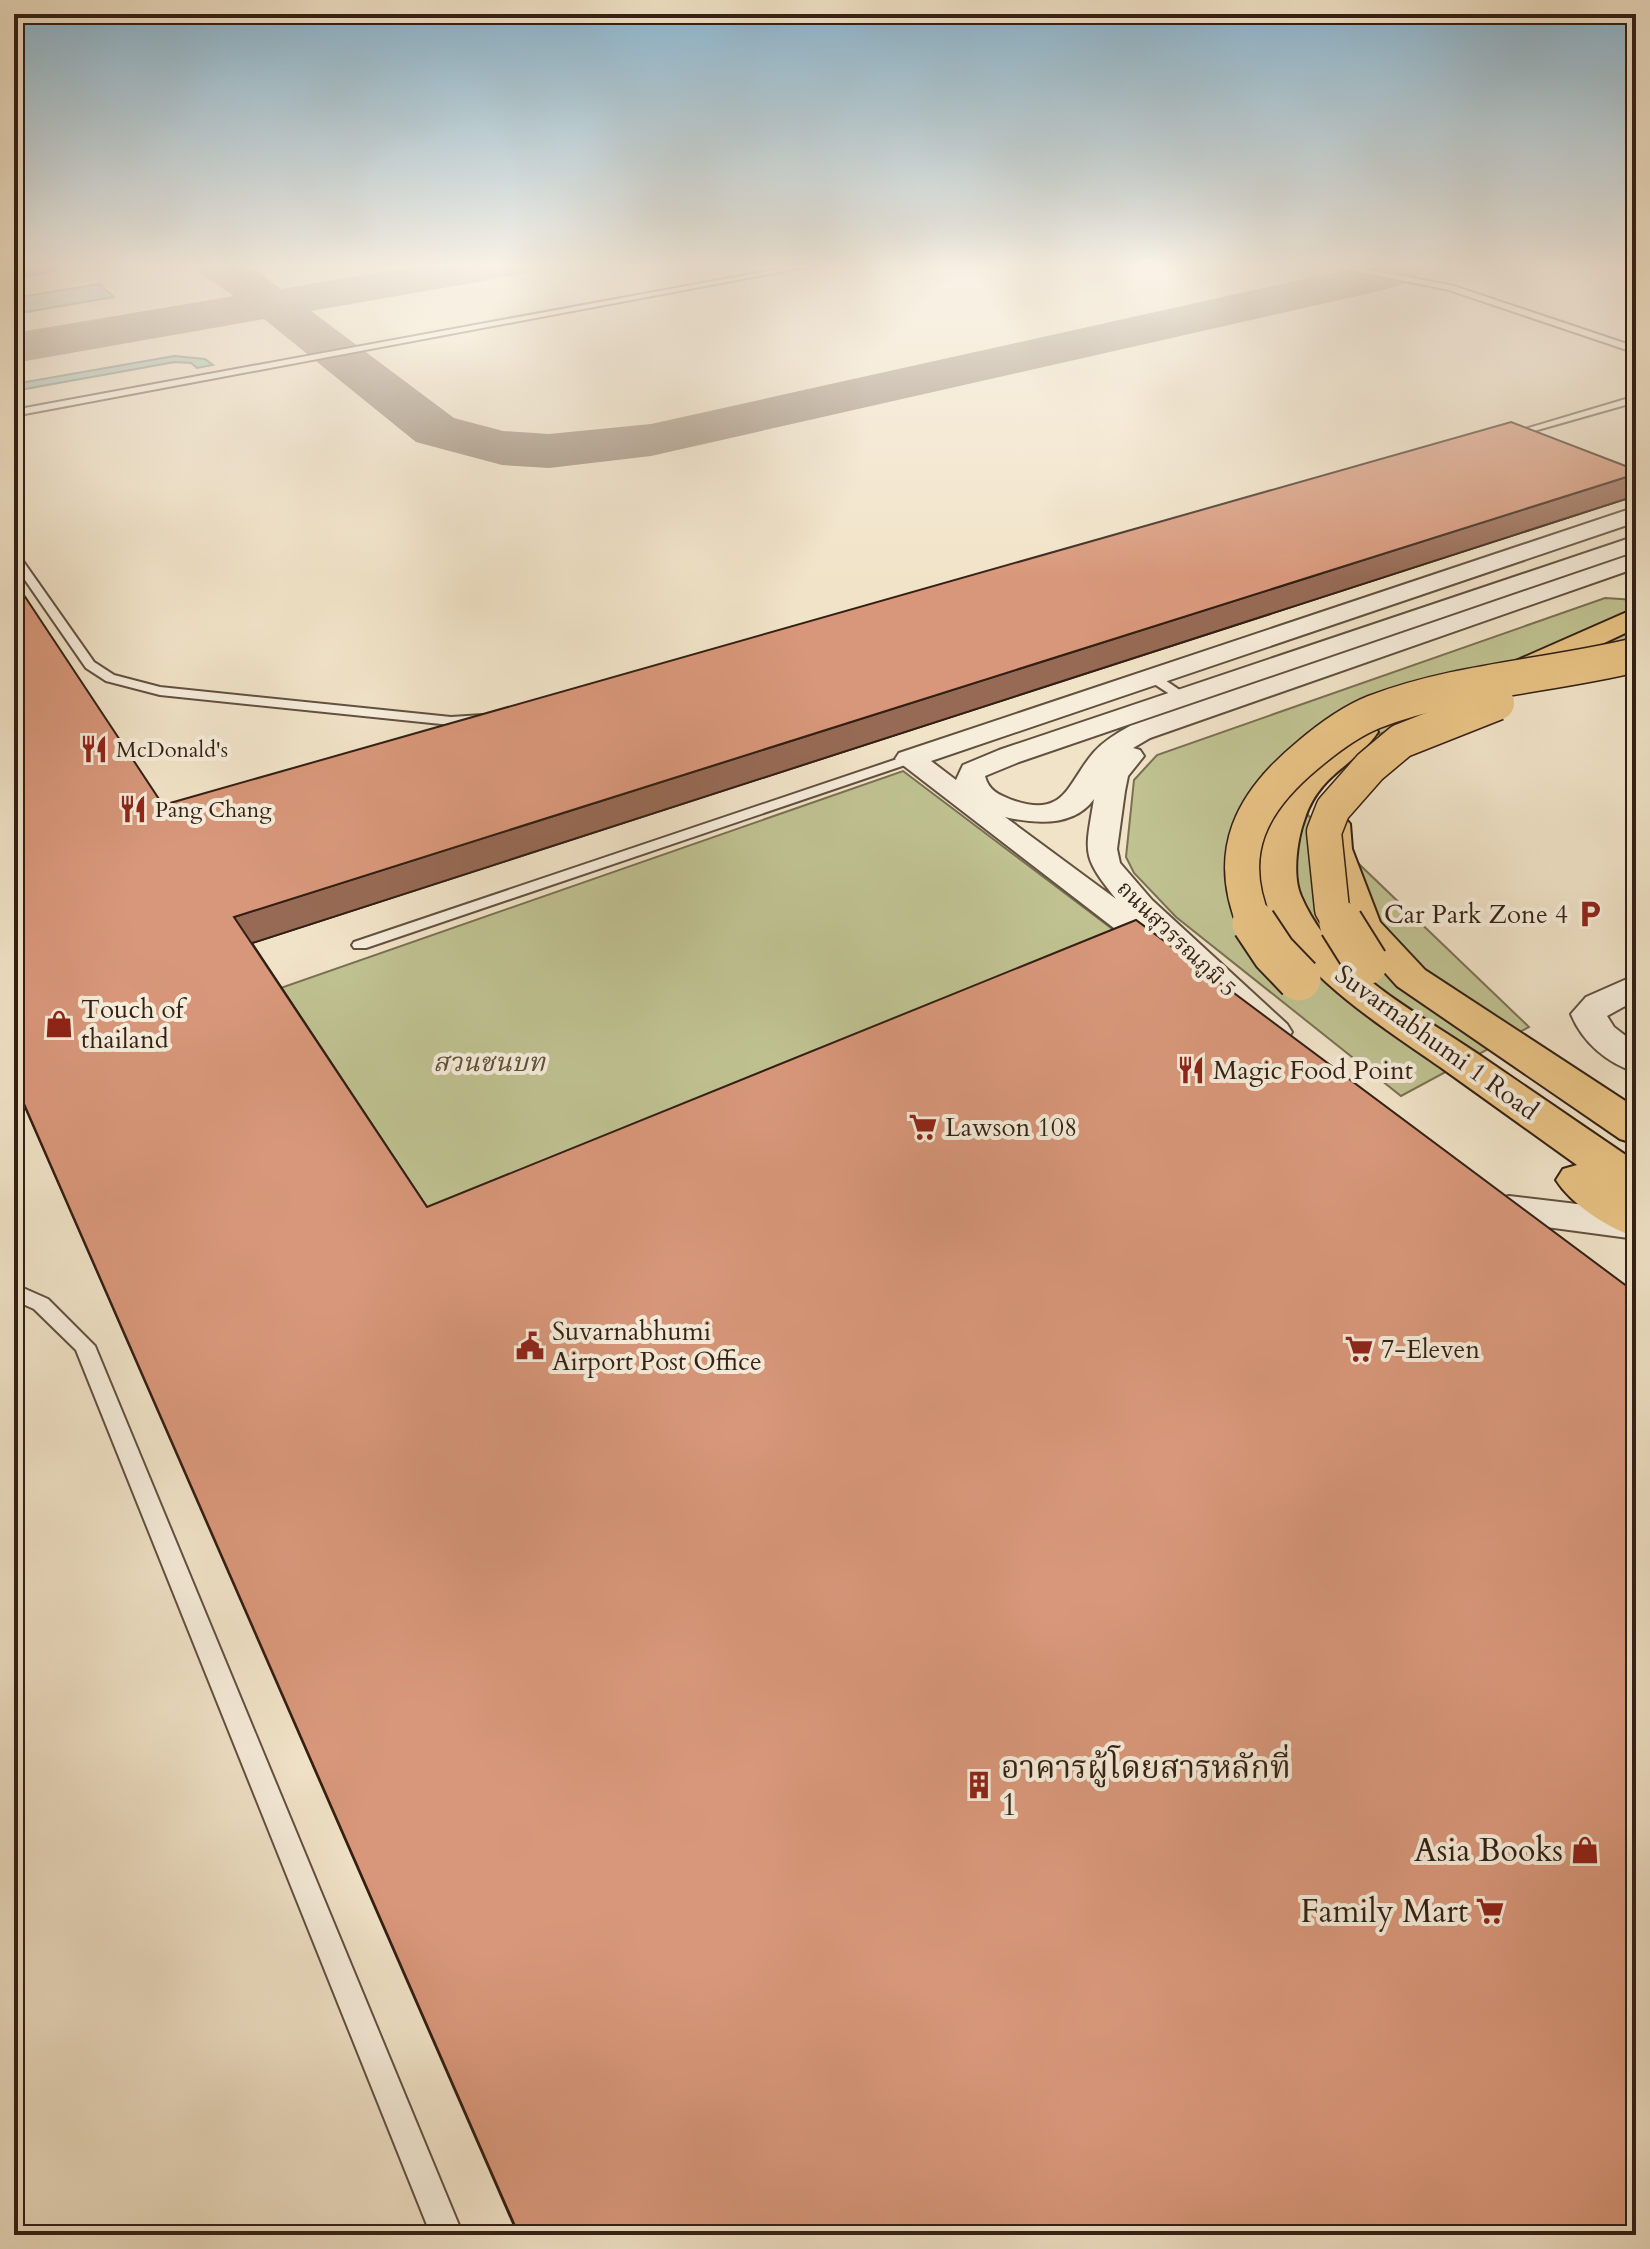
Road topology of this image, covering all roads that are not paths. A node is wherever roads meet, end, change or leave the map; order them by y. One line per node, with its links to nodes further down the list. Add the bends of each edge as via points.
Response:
1 (257, 368): 3 (lane)
2 (1636, 399): 4 (lane)
3 (14, 413)
4 (1499, 438)
5 (1636, 514): 13 (street)
6 (1636, 543): 15 (street)
7 (14, 556): 16 (lane, via 90,665 110,678 160,691 451,721)
8 (1636, 560): 18 (street, ถนนสุวรรณภูมิ 5, via 1140,732 1102,760 1074,804 1057,810)
9 (1636, 582): 18 (street, ถนนสุวรรณภูมิ 5, via 1605,584 1159,740 1128,758 1114,775 1101,849 1105,865 1140,907 1294,1048)
10 (1636, 617): 14 (highway, Suvarnabhumi 1 Road, bridge)
11 (1636, 655): 12 (highway, Suvarnabhumi 1 Road, bridge)
12 (1594, 666): 25 (highway, Suvarnabhumi 1 Road, bridge, via 1401,741 1333,809 1324,832 1332,909 1366,963 1394,989); 27 (highway, Suvarnabhumi 1 Road, bridge, via 1468,685 1374,712 1344,728 1275,783 1242,840 1243,867 1248,915 1271,952 1299,979)
13 (1152, 677): 15 (lane); 17 (street)
14 (1474, 691): 24 (highway, Suvarnabhumi 1 Road, bridge, via 1391,738 1355,767 1336,795 1334,849 1362,926 1411,978); 26 (highway, Suvarnabhumi 1 Road, via 1365,729 1323,762 1292,800 1280,847 1281,893 1312,947 1353,987)
15 (1184, 697): 18 (street, via 973,771 970,778)
16 (491, 719)
17 (909, 759): 18 (street, ถนนสุวรรณภูมิ 5); 19 (lane)
18 (984, 807)
19 (360, 945)
20 (1636, 986): 23 (street, via 1589,1014 1606,1040)
21 (1636, 1002): 22 (street, via 1620,1013)
22 (1636, 1037)
23 (1636, 1060)
24 (1636, 1129)
25 (1636, 1154)
26 (1636, 1184)
27 (1636, 1223): 28 (street, via 1497,1200)
28 (1573, 1258)
29 (14, 1291): 30 (lane, via 41,1304 85,1346)
30 (447, 2235)

